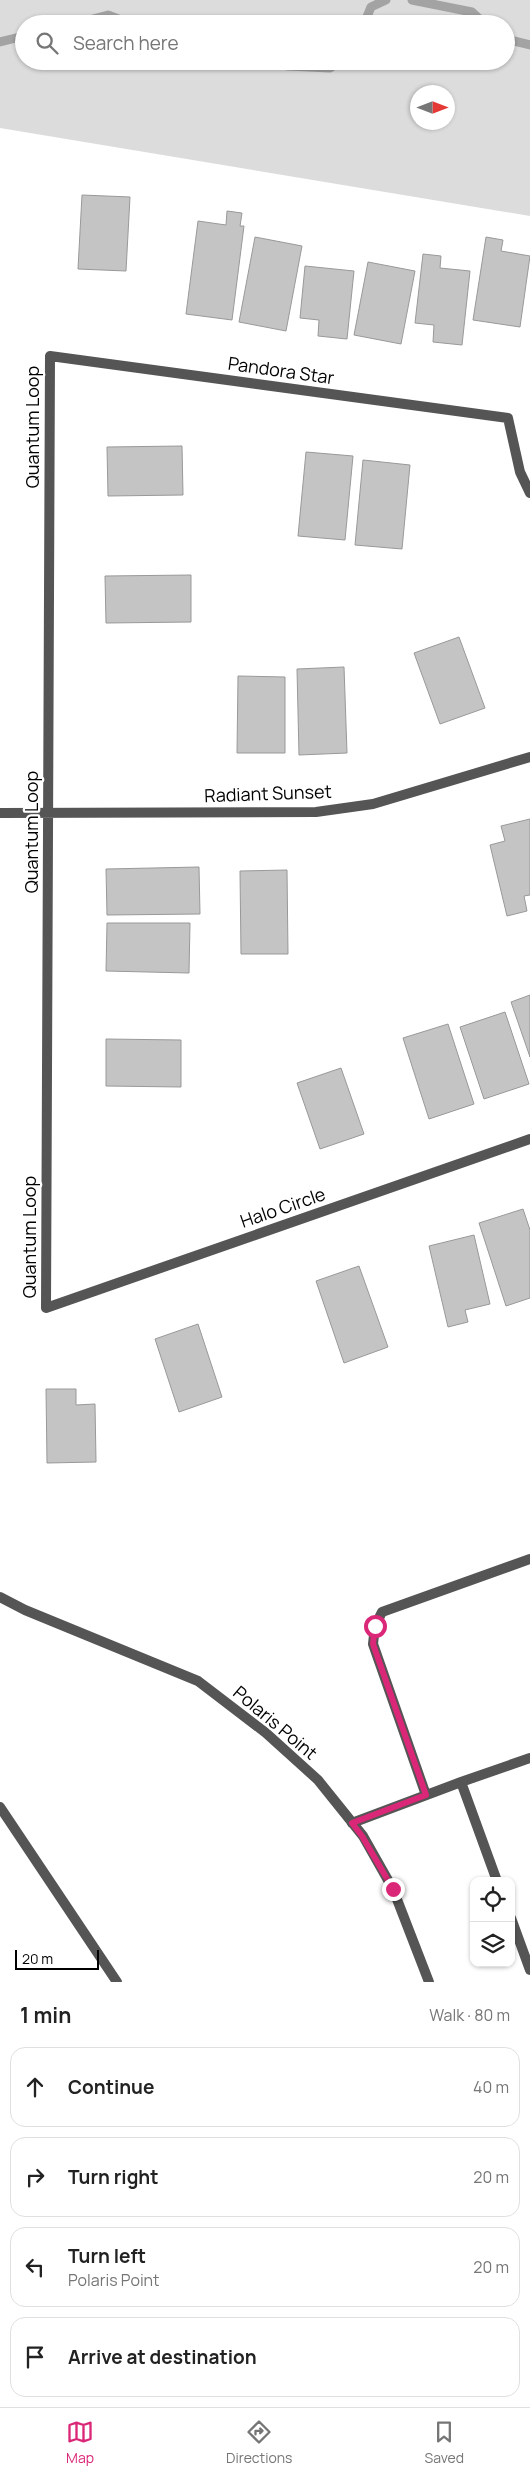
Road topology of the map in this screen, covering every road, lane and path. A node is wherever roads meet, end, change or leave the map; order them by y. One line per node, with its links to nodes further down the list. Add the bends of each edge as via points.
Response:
1 (50, 356): 2 (street, Pandora Star, via 508,418 520,472); 5 (street, Quantum Loop)
2 (530, 494)
3 (530, 757): 5 (street, Radiant Sunset, via 373,804 316,812)
4 (0, 813): 5 (street, Radiant Sunset)
5 (48, 813): 7 (street, Quantum Loop)
6 (530, 1139): 7 (street, Halo Circle)
7 (46, 1308)
8 (530, 1559): 12 (street, via 382,1612 375,1626 373,1644)
9 (0, 1597): 14 (street, Polaris Point, via 198,1681 266,1733 318,1780)
10 (530, 1758): 11 (street)
11 (461, 1782): 12 (street); 15 (street)
12 (426, 1795): 14 (street)
13 (0, 1807): 18 (street)
14 (352, 1823): 19 (street, Polaris Point, via 393,1889)
15 (497, 1877)
16 (512, 1922): 17 (street)
17 (530, 1970)
18 (117, 1982)
19 (429, 1982)

